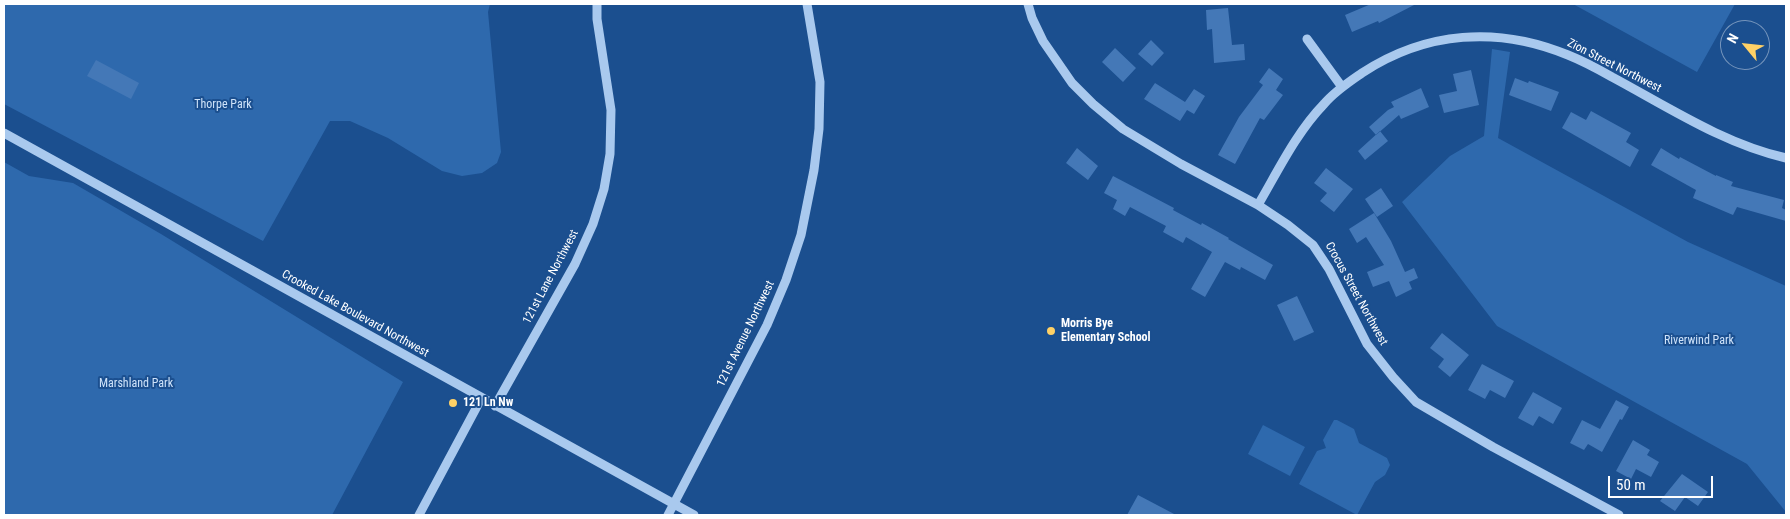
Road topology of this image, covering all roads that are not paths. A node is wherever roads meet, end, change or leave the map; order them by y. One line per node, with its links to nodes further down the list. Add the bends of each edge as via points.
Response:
1 (596, 4): 10 (street, 121st Lane Northwest, via 611,110 610,154 604,189 575,264)
2 (807, 4): 11 (street, 121st Avenue Northwest, via 820,82 819,129 800,235 767,325)
3 (1028, 4): 8 (street, Crocus Street Northwest, via 1043,41 1072,83 1093,104 1130,133)
4 (1307, 39): 5 (street)
5 (1342, 86): 7 (street, Zion Street Northwest, via 1376,64 1429,43 1464,37 1507,37 1569,55 1711,131 1759,152); 8 (street, Zion Street Northwest, via 1305,127)
6 (4, 133): 9 (street, Crooked Lake Boulevard Northwest)
7 (1786, 158)
8 (1258, 205): 15 (street, Crocus Street Northwest, via 1313,245 1329,269 1367,344 1416,402 1493,448)
9 (481, 398): 10 (street, Crooked Lake Boulevard Northwest); 12 (street)
10 (494, 406): 11 (street, Crooked Lake Boulevard Northwest)
11 (674, 504): 13 (street, 121st Avenue Northwest); 14 (street, Crooked Lake Boulevard Northwest)
12 (419, 515)
13 (668, 515)
14 (694, 515)
15 (1619, 515)

